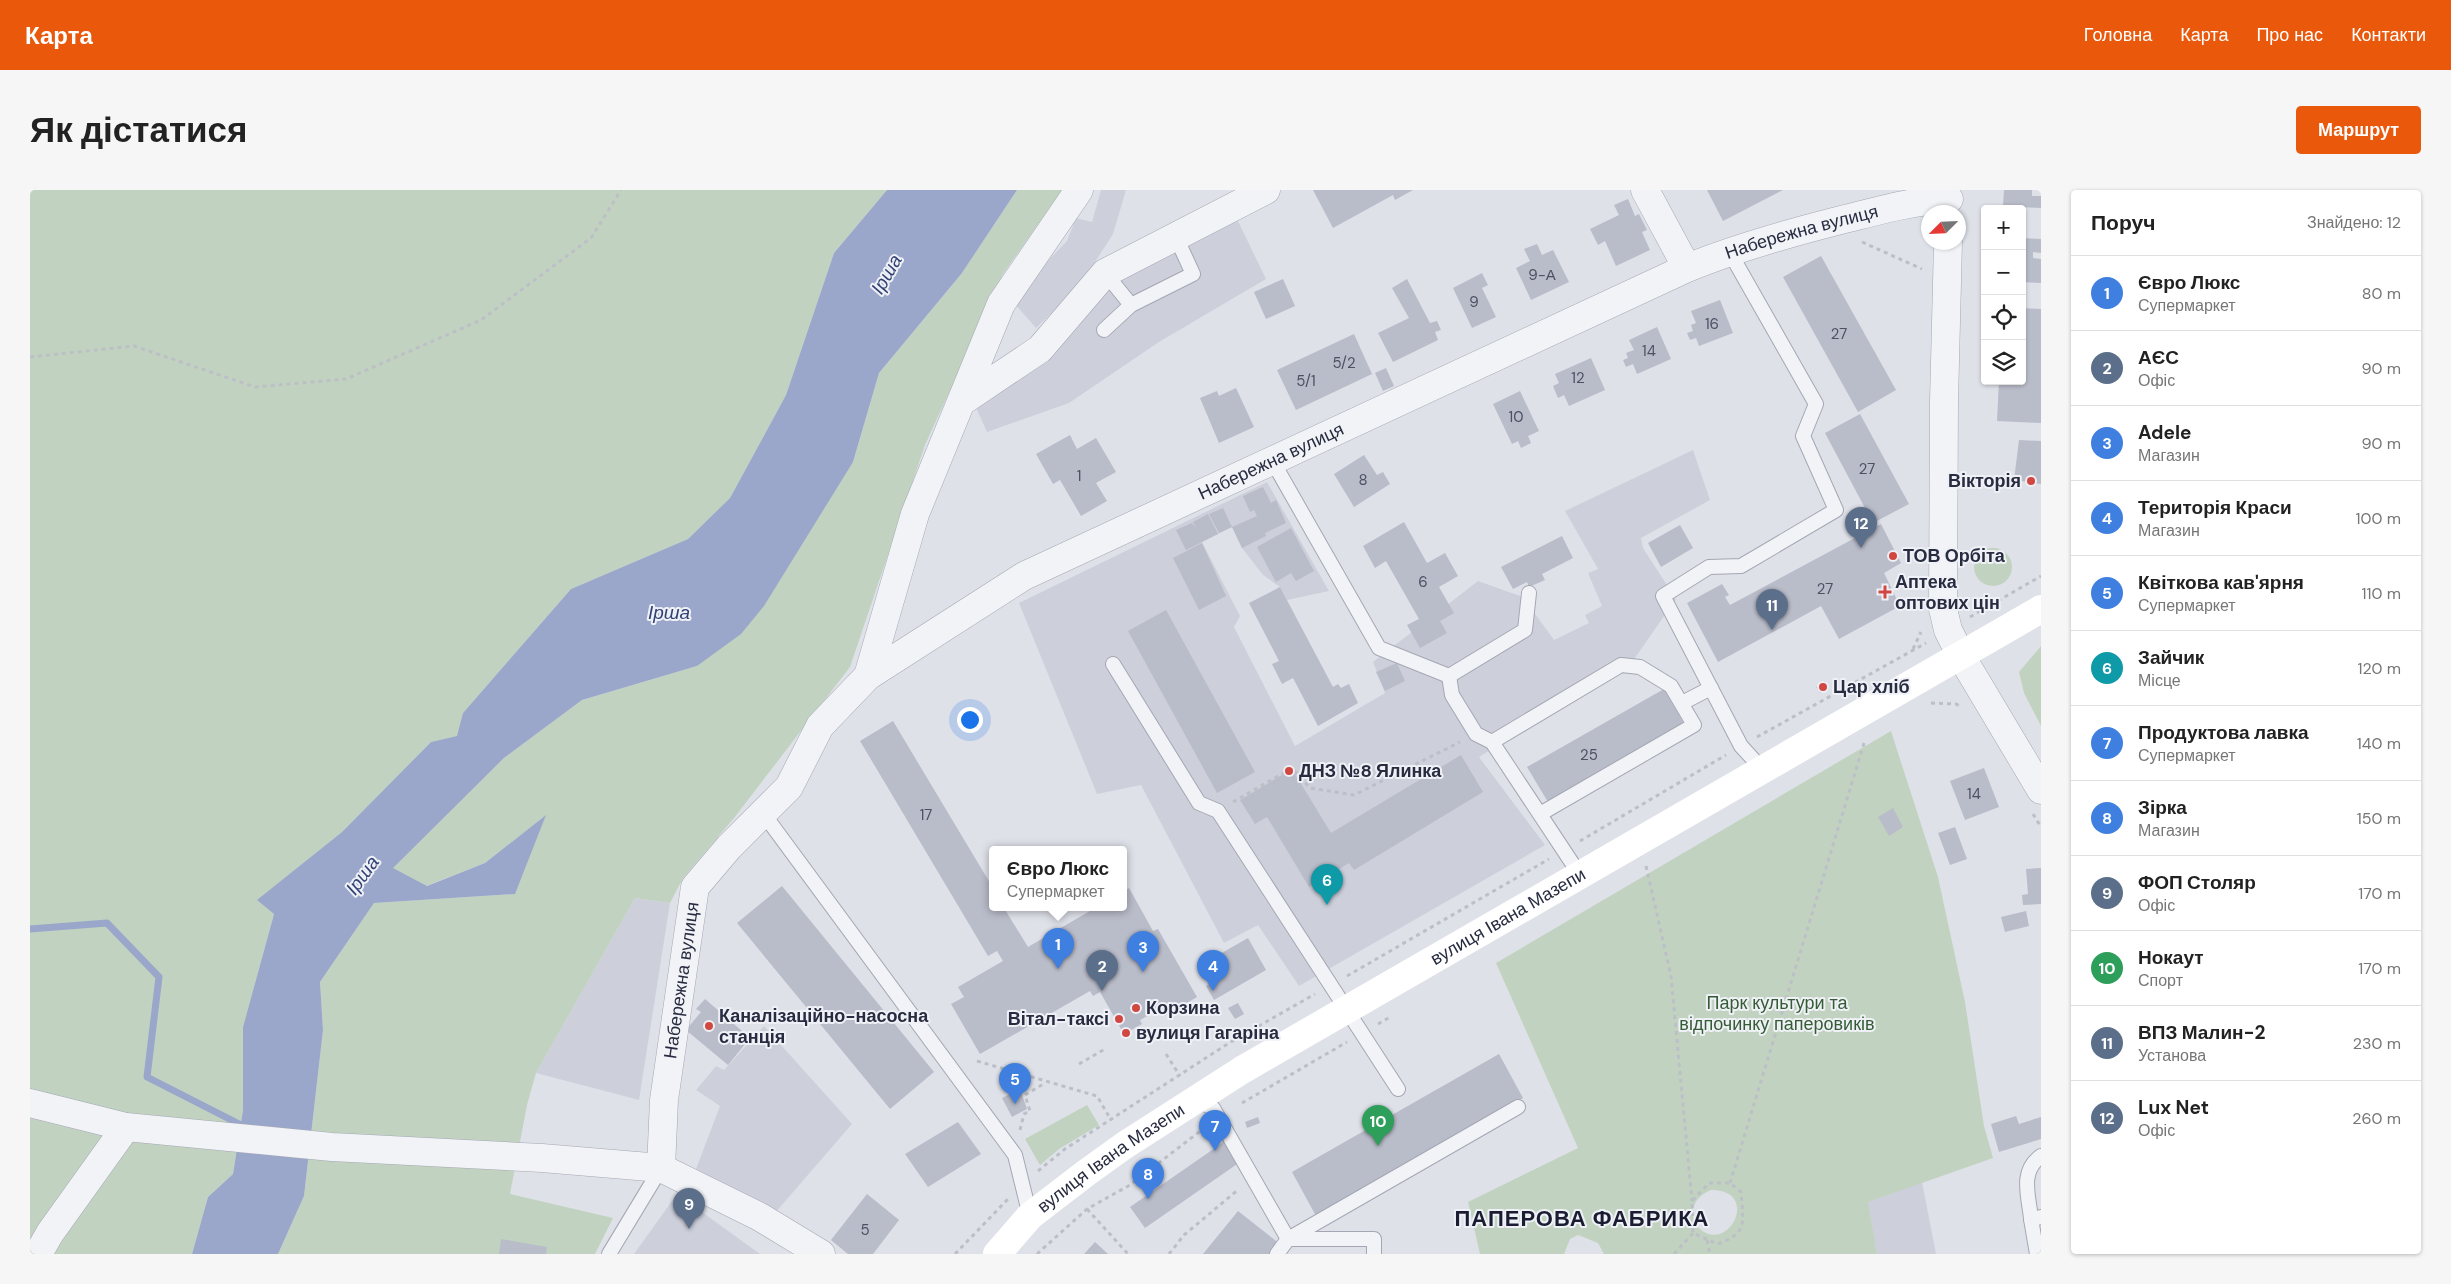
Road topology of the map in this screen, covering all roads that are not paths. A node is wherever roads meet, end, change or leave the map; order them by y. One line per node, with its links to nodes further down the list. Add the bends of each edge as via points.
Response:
1 (1079, 190): 12 (street, Набережна вулиця, via 1001,304)
2 (1266, 190): 5 (street)
3 (1645, 190): 8 (street)
4 (1949, 201): 7 (street, Набережна вулиця, via 1903,204)
5 (1176, 237): 9 (street); 10 (lane, via 1193,274)
6 (1948, 250): 16 (street, via 1943,609 1948,630)
7 (1729, 251): 8 (street, Набережна вулиця); 20 (lane, via 1816,404 1803,436 1836,510 1741,566 1709,567 1663,596)
8 (1687, 268): 13 (street, Набережна вулиця)
9 (1105, 273): 10 (lane); 12 (street, via 1040,349)
10 (1131, 305): 11 (lane)
11 (1104, 330)
12 (961, 402): 18 (street, Набережна вулиця, via 915,514)
13 (1273, 462): 18 (street, Набережна вулиця, via 1024,576); 19 (lane, via 1379,648)
14 (1529, 593): 19 (lane, via 1525,630)
15 (2041, 609): 16 (main road, вулиця Івана Мазепи)
16 (1961, 656): 23 (main road, вулиця Івана Мазепи); 24 (street)
17 (1114, 664): 28 (lane, via 1199,803 1218,811)
18 (868, 676): 25 (street, Набережна вулиця, via 820,726 789,787)
19 (1449, 676): 22 (lane, via 1452,695 1476,734)
20 (1711, 688): 21 (lane); 23 (lane, via 1741,746)
21 (1682, 703): 22 (lane, via 1671,686 1640,668 1621,665); 26 (lane, via 1694,725)
22 (1492, 742): 26 (lane)
23 (1763, 770): 27 (main road, вулиця Івана Мазепи)
24 (2036, 800)
25 (762, 813): 35 (street, Набережна вулиця, via 695,886 664,1100); 36 (lane, via 1015,1155)
26 (1540, 814): 27 (lane)
27 (1580, 875): 28 (main road, вулиця Івана Мазепи)
28 (1347, 1009): 29 (lane); 30 (main road, вулиця Івана Мазепи)
29 (1398, 1088)
30 (1195, 1100): 36 (main road, вулиця Івана Мазепи, via 1125,1145); 38 (lane, via 1213,1108)
31 (30, 1103): 33 (street)
32 (1518, 1107): 38 (lane)
33 (126, 1127): 35 (street, via 332,1148 542,1158); 39 (street)
34 (2041, 1156): 37 (lane, via 2026,1174)
35 (661, 1168): 40 (lane); 41 (street, via 699,1197 760,1217)
36 (1030, 1216): 42 (main road, вулиця Івана Мазепи)
37 (2036, 1218): 45 (lane)
38 (1288, 1239): 43 (lane); 44 (lane, via 1374,1239)
39 (38, 1254)
40 (609, 1254)
41 (821, 1254)
42 (997, 1254)
43 (1277, 1254)
44 (1374, 1254)
45 (2037, 1254)

